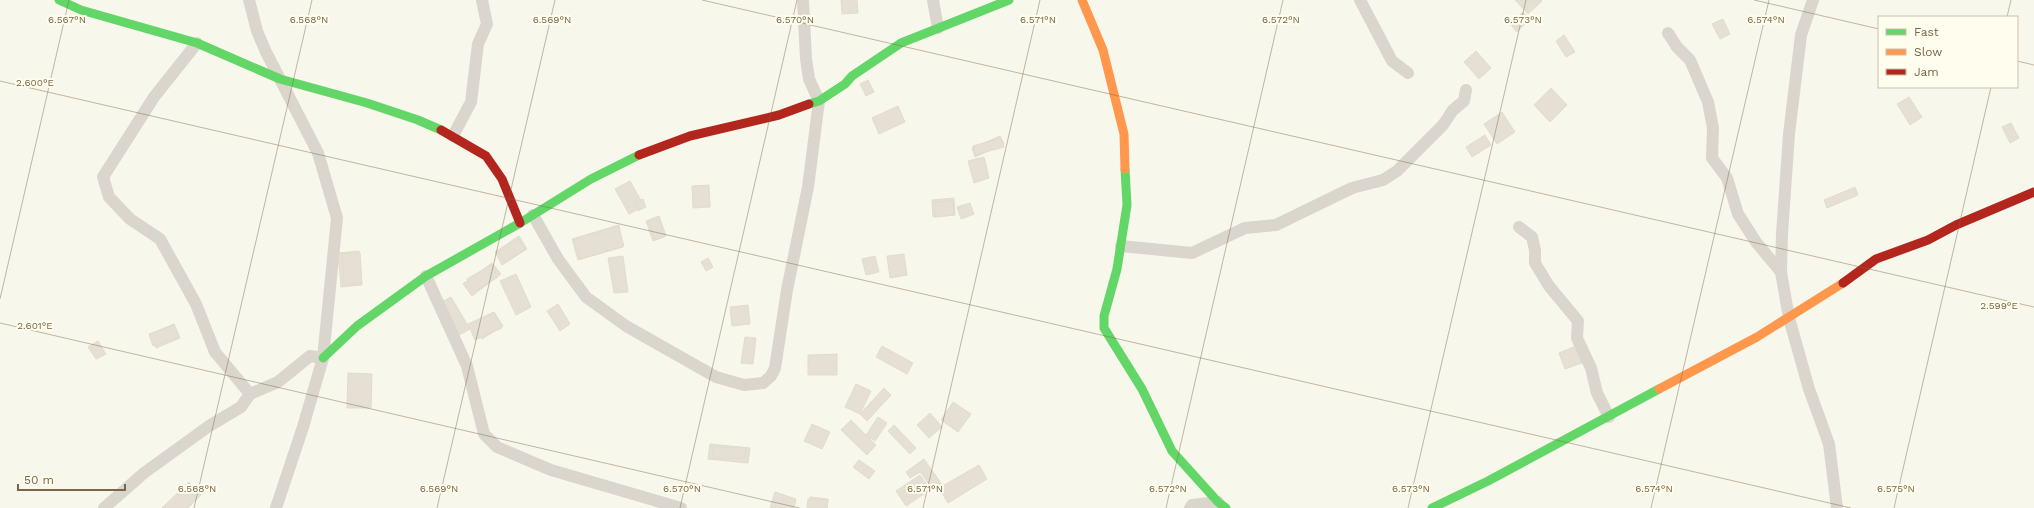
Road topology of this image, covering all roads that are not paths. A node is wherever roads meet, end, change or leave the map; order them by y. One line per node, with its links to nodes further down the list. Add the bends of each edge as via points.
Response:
1 (59, 0): 12 (street, via 81,10)
2 (249, 0): 14 (street, via 257,31)
3 (482, 0): 17 (street, via 486,24 478,44 471,102)
4 (803, 0): 16 (street, via 809,79)
5 (933, 0): 10 (street)
6 (1009, 0): 10 (street)
7 (1082, 0): 22 (street, via 1103,50 1124,134 1127,205)
8 (1360, 0): 13 (street, via 1392,61)
9 (1812, 0): 23 (street, via 1801,35 1789,134)
10 (938, 28): 16 (street, via 901,43)
11 (1668, 33): 23 (street, via 1690,60 1708,102 1713,128 1712,158 1727,178 1738,214 1756,242)
12 (197, 43): 14 (street); 27 (street, via 154,97 104,177 109,197 130,218 160,239 196,304 215,352)
13 (1408, 73)
14 (280, 79): 17 (street, via 367,103 418,120); 26 (street, via 318,153 337,218)
15 (1466, 90): 22 (street, via 1464,101 1442,125 1397,171 1383,180 1352,188 1276,225 1245,228 1192,253)
16 (819, 101): 19 (street, via 778,115 690,136 642,153 591,179); 19 (street, via 808,187 787,290 775,368 763,383 744,384 716,377 626,326 586,297 558,259)
17 (453, 136): 20 (street, via 486,156 502,179)
18 (2034, 192): 25 (street, via 1956,225 1928,240 1876,259)
19 (533, 215): 20 (street)
20 (520, 223): 24 (street)
21 (1519, 227): 28 (street, via 1532,237 1535,263 1549,286 1578,320 1577,338 1591,368 1597,393)
22 (1121, 246): 29 (street, via 1104,316 1104,328 1142,389 1172,451)
23 (1781, 272): 25 (street)
24 (426, 276): 26 (street, via 357,326); 32 (street, via 467,366 484,434 497,447 551,470)
25 (1789, 318): 28 (street); 35 (street, via 1828,444)
26 (323, 358): 27 (street, via 310,356 278,382); 31 (street)
27 (250, 394): 30 (street, via 241,407 209,426 144,473)
28 (1609, 417): 34 (street)
29 (1222, 505): 33 (street, via 1192,505)
30 (104, 508)
31 (276, 508)
32 (681, 508)
33 (1190, 508)
34 (1432, 508)
35 (1837, 508)

